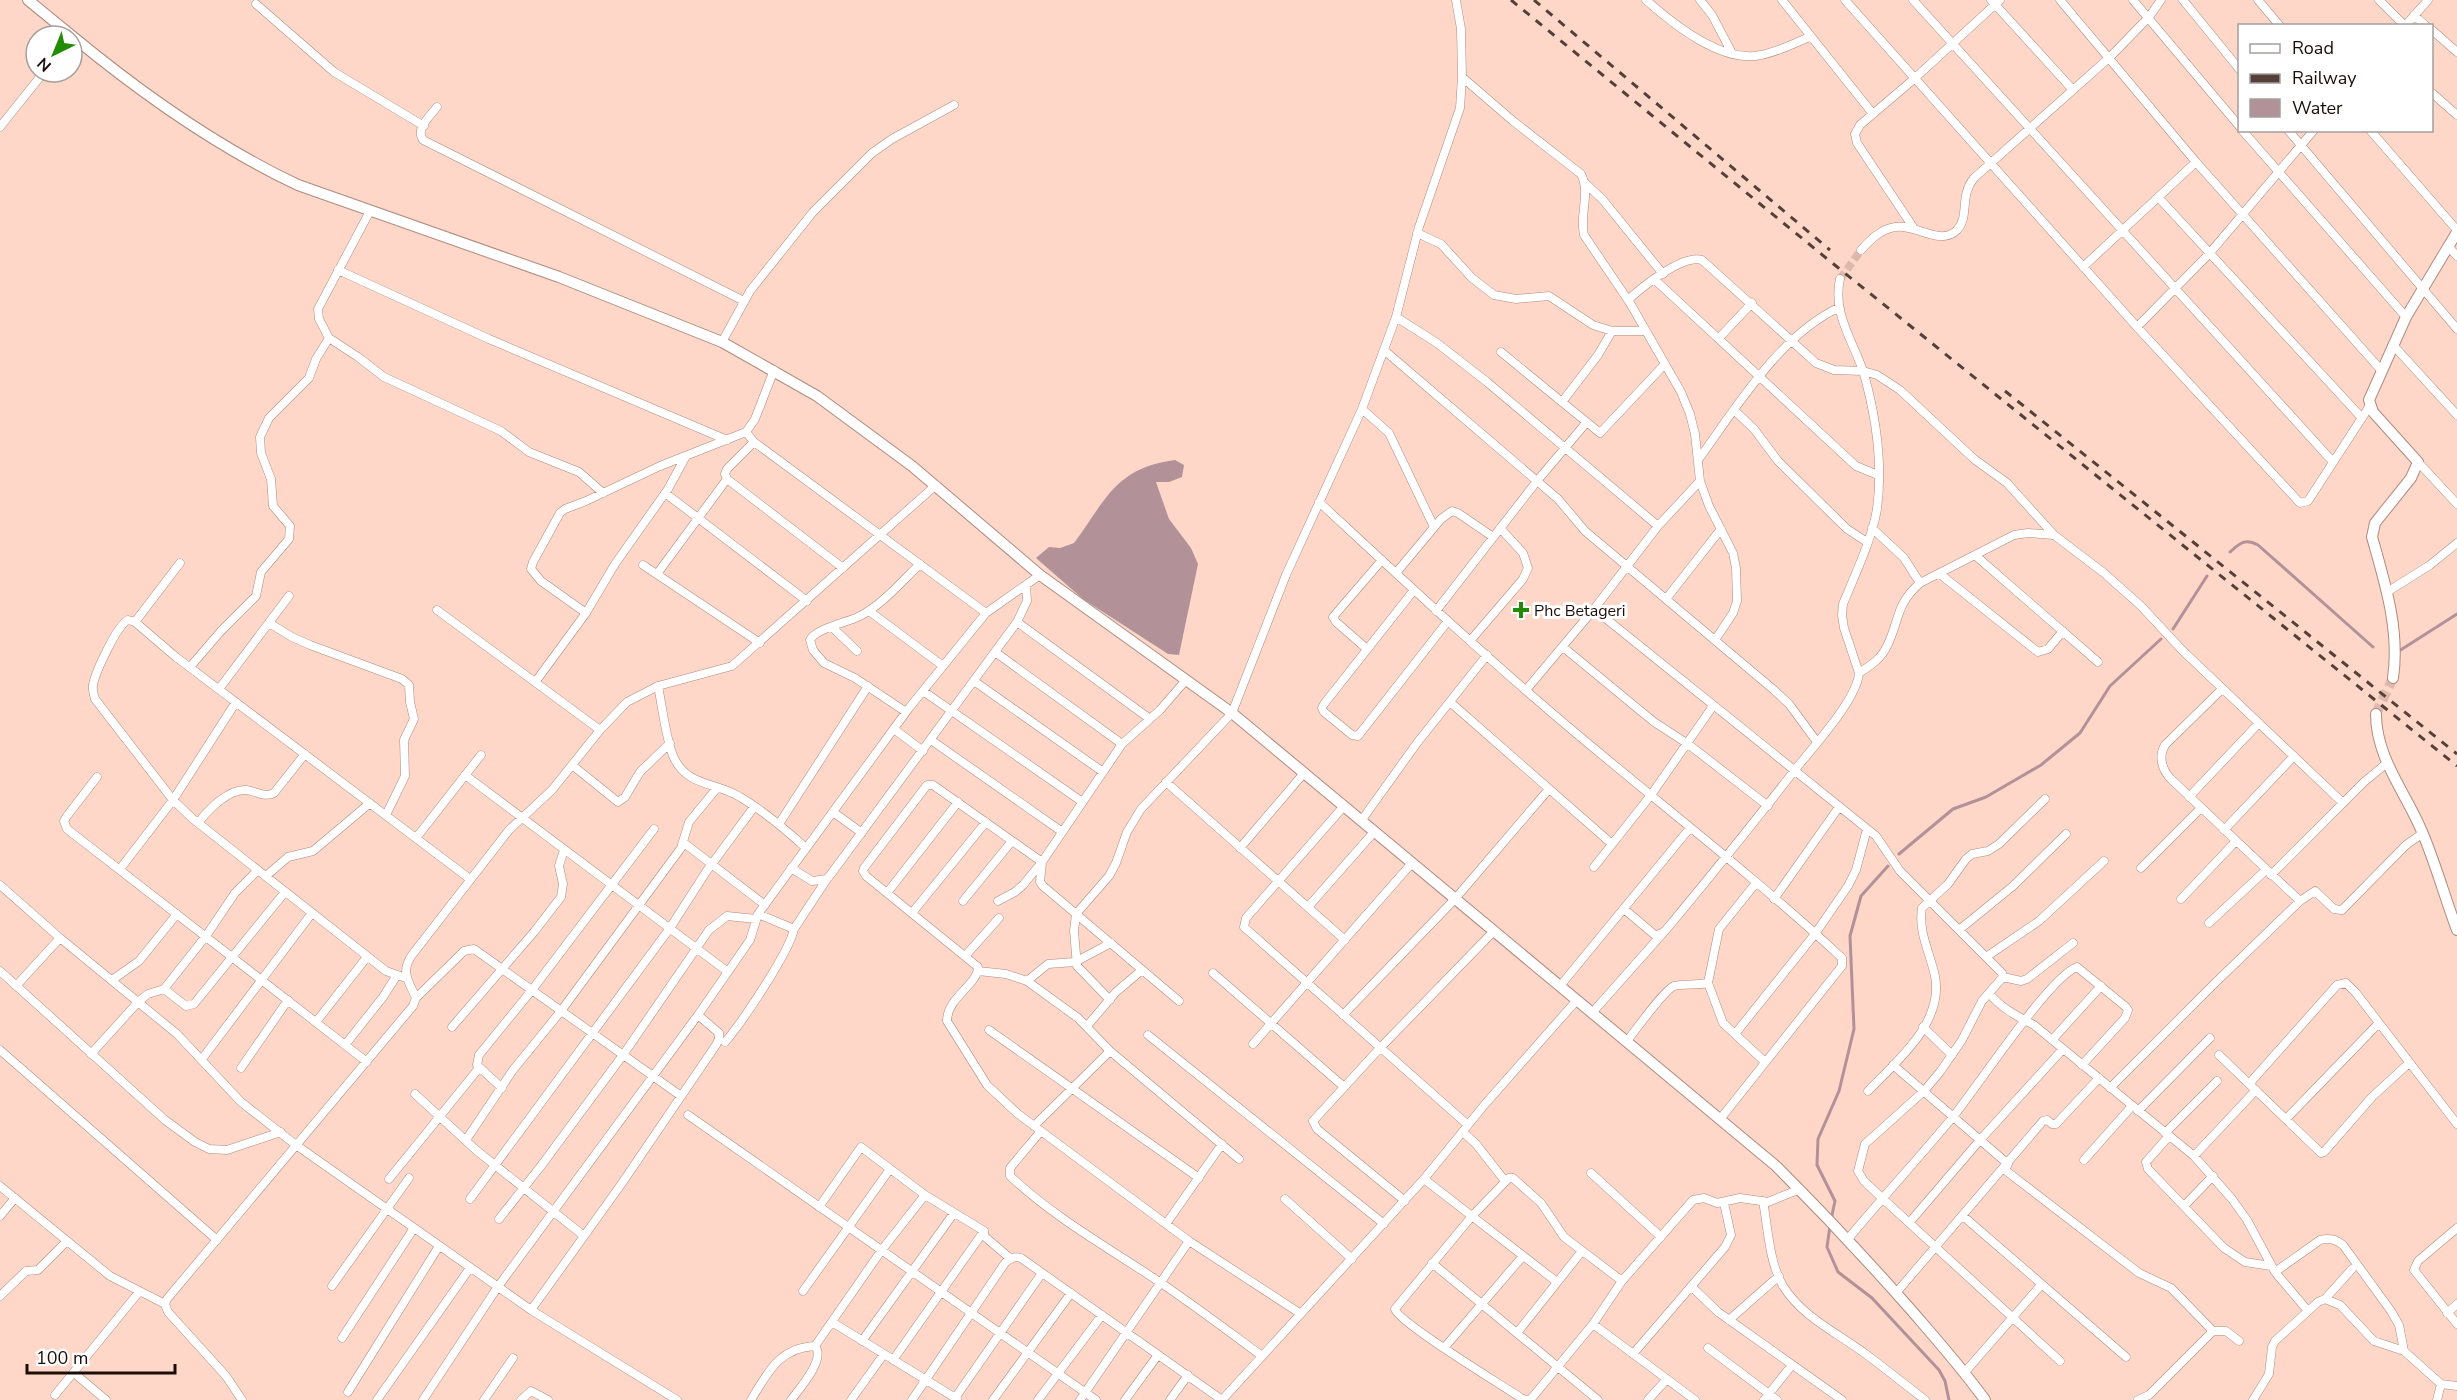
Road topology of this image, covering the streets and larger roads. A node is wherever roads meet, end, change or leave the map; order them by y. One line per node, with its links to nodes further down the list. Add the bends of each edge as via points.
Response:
1 (28, 0): 19 (street)
2 (1456, 0): 32 (street)
3 (1646, 0): 29 (street, via 1677,28)
4 (1700, 0): 29 (street)
5 (1782, 0): 25 (street)
6 (1845, 0): 33 (street)
7 (1913, 0): 26 (street)
8 (2060, 0): 30 (street)
9 (2133, 0): 18 (street)
10 (2161, 0): 18 (street)
11 (2183, 0): 31 (street)
12 (2258, 0): 20 (street)
13 (2379, 0): 21 (street)
14 (2428, 0): 17 (street)
15 (1996, 2): 26 (street); 35 (street)
16 (256, 4): 42 (street, via 334,72)
17 (2414, 15): 22 (street); 23 (street)
18 (2148, 17): 30 (street); 41 (street)
19 (57, 24)
20 (2278, 24)
21 (2403, 24)
22 (2407, 24)
23 (2424, 24)
24 (2433, 31): 28 (street)
25 (1810, 37): 29 (street, via 1761,55 1744,57); 39 (street)
26 (1953, 44): 33 (street); 44 (street)
27 (84, 46): 55 (street, via 120,75 244,158 298,185)
28 (2457, 52)
29 (1732, 53)
30 (2110, 57): 35 (street); 50 (street)
31 (2238, 68)
32 (1462, 77): 53 (street, via 1581,174); 60 (street, via 1456,124)
33 (1914, 79): 39 (street); 51 (street)
34 (34, 84): 43 (street)
35 (2073, 90): 44 (street)
36 (2433, 94): 40 (street)
37 (954, 105): 73 (street, via 872,153 813,212)
38 (437, 106): 42 (street)
39 (1873, 114): 57 (street, via 1860,125 1855,135 1857,143)
40 (2457, 116)
41 (2238, 125)
42 (424, 126): 73 (street, via 420,136 428,143)
43 (0, 127)
44 (2030, 129): 51 (street); 58 (street)
45 (2243, 132): 52 (street)
46 (2290, 132): 49 (street)
47 (2312, 132): 49 (street)
48 (2372, 132): 59 (street)
49 (2301, 146): 52 (street); 71 (street)
50 (2196, 162): 54 (street); 56 (street)
51 (1991, 165): 57 (street, via 1965,191 1962,223 1956,231 1939,237); 65 (street)
52 (2277, 173): 56 (street); 77 (street)
53 (1585, 183): 67 (street); 72 (street, via 1581,224 1584,235)
54 (2158, 197): 58 (street); 63 (street)
55 (370, 211): 66 (street); 85 (street, via 559,277)
56 (2244, 215): 63 (street); 90 (street)
57 (1913, 227): 62 (street, via 1896,226 1883,231)
58 (2121, 230): 65 (street); 70 (street)
59 (2457, 231): 61 (street)
60 (1418, 233): 76 (street); 80 (street, via 1441,244 1472,278 1494,295 1516,299 1549,296 1593,325)
61 (2448, 246): 64 (street); 71 (street)
62 (1861, 250)
63 (2209, 254): 70 (street); 99 (street)
64 (2457, 256)
65 (2083, 267): 78 (street)
66 (338, 270): 82 (street, via 318,309); 102 (street)
67 (1663, 274): 68 (street); 74 (street, via 1690,260 1702,260)
68 (1654, 279): 72 (street); 83 (street)
69 (1840, 279): 75 (street)
70 (2177, 288): 78 (street); 107 (street)
71 (2423, 289): 77 (street); 79 (street)
72 (1628, 300): 81 (street)
73 (744, 301): 85 (street)
74 (1752, 303): 83 (street); 84 (street)
75 (1838, 308): 84 (street, via 1817,319); 92 (street)
76 (1396, 317): 87 (street); 104 (street, via 1445,350)
77 (2406, 317): 86 (street)
78 (2137, 327): 107 (street, via 2300,503 2308,501)
79 (2457, 329)
80 (1612, 331): 81 (street); 94 (street)
81 (1646, 332): 89 (street)
82 (329, 338): 114 (street, via 384,377 501,431 529,452 579,472); 169 (street, via 309,378 269,418 260,437 261,453 271,479 273,506 290,526 289,539 261,572 256,596)
83 (1719, 338): 93 (street)
84 (1793, 340): 92 (street, via 1824,368); 93 (street)
85 (722, 342): 91 (street)
86 (2393, 345): 90 (street); 98 (street)
87 (1385, 351): 96 (street); 111 (street)
88 (1501, 352): 94 (street)
89 (1665, 364): 100 (street, via 1604,431 1597,432); 106 (street, via 1690,414)
90 (2381, 369): 95 (street)
91 (774, 370): 101 (street); 113 (street, via 817,396)
92 (1863, 371): 109 (street, via 1874,419); 125 (street, via 1906,395 1974,459 2007,483)
93 (1758, 377): 97 (street); 109 (street, via 1856,466)
94 (1562, 402): 100 (street)
95 (2369, 407): 99 (street); 108 (street)
96 (1362, 409): 116 (street); 120 (street, via 1389,433)
97 (1734, 410): 106 (street); 127 (street, via 1778,461 1847,529)
98 (2457, 415)
99 (2362, 418): 107 (street)
100 (1586, 423): 104 (street)
101 (746, 432): 102 (street); 103 (street)
102 (727, 440): 105 (street)
103 (754, 442): 110 (street, via 727,469); 124 (street)
104 (1566, 447): 111 (street); 119 (street)
105 (686, 456): 114 (street); 115 (street)
106 (1698, 459): 112 (street)
107 (2333, 462)
108 (2418, 462): 117 (street); 143 (street, via 2411,478 2372,530)
109 (1878, 475): 122 (street)
110 (727, 479): 118 (street); 135 (street)
111 (1537, 481): 121 (street); 134 (street, via 1585,531)
112 (1700, 481): 119 (street); 123 (street)
113 (936, 485): 124 (street); 139 (street)
114 (603, 493): 151 (street, via 560,513 531,569 541,581)
115 (665, 493): 118 (street); 151 (street)
116 (1319, 502): 130 (street); 186 (street, via 1266,622)
117 (2457, 504)
118 (697, 518): 137 (street); 146 (street)
119 (1658, 526): 134 (street)
120 (1434, 527): 126 (street, via 1452,511); 136 (street)
121 (1500, 528): 126 (street); 159 (street, via 1523,553 1528,568)
122 (1872, 528): 127 (street); 140 (street, via 1908,563)
123 (1721, 529): 145 (street); 160 (street, via 1733,553 1737,601)
124 (880, 535): 132 (street); 135 (street)
125 (2054, 535): 129 (street, via 2014,535); 178 (street, via 2126,593)
126 (1493, 537): 150 (street)
127 (1867, 542): 170 (street, via 1842,615)
128 (2457, 543): 143 (street)
129 (1976, 556): 138 (street); 158 (street)
130 (1382, 560): 136 (street); 163 (street, via 1334,618)
131 (180, 563): 154 (street)
132 (920, 564): 149 (street); 152 (street)
133 (643, 565): 137 (street)
134 (1627, 566): 145 (street); 147 (street)
135 (843, 568): 146 (street)
136 (1396, 573): 142 (street)
137 (657, 574): 161 (street)
138 (1940, 574): 140 (street); 158 (street, via 2038,652 2048,649)
139 (1040, 575): 141 (street); 172 (street)
140 (1920, 583): 170 (street, via 1898,612 1887,646)
141 (1026, 585): 152 (street); 155 (street, via 1027,601)
142 (1414, 590): 150 (street); 163 (street)
143 (2387, 592): 171 (street, via 2394,642)
144 (289, 596): 156 (street)
145 (1666, 599): 160 (street)
146 (807, 601): 161 (street)
147 (1594, 609): 162 (street); 183 (street)
148 (437, 610): 173 (street)
149 (869, 611): 157 (street); 168 (street)
150 (1436, 611): 153 (street)
151 (586, 613): 173 (street)
152 (986, 613): 168 (street)
153 (1448, 621): 159 (street); 163 (street, via 1361,733 1354,736 1322,708)
154 (135, 622): 169 (street); 214 (street, via 128,620 119,627 92,688 95,699)
155 (1017, 622): 165 (street); 188 (street)
156 (269, 623): 177 (street); 225 (street, via 291,637 409,685 414,720 404,740 405,776)
157 (832, 627): 164 (street); 176 (street, via 812,636 809,645 824,663)
158 (2063, 632): 167 (street)
159 (1470, 640): 166 (street)
160 (1715, 640): 193 (street, via 1789,704)
161 (760, 643): 175 (street, via 732,666)
162 (1563, 647): 179 (street); 196 (street, via 1654,722)
163 (1367, 649)
164 (858, 651)
165 (995, 652): 174 (street); 195 (street)
166 (1487, 656): 179 (street); 182 (street)
167 (2098, 662)
168 (944, 666): 180 (street)
169 (190, 667): 177 (street)
170 (1859, 673): 193 (street, via 1855,690)
171 (2393, 678)
172 (1186, 680): 186 (street); 188 (street)
173 (537, 681): 191 (street)
174 (974, 681): 184 (street); 204 (street)
175 (658, 686): 191 (street, via 627,702); 194 (street)
176 (868, 687): 185 (street); 230 (street)
177 (219, 689): 181 (street)
178 (2222, 689): 189 (street); 212 (street, via 2162,750 2163,769)
179 (1526, 690): 211 (street)
180 (923, 691): 184 (street); 185 (street)
181 (236, 702): 198 (street); 214 (street)
182 (1450, 702): 210 (street); 227 (street)
183 (1713, 706): 196 (street); 203 (street)
184 (953, 710): 192 (street); 215 (street)
185 (906, 712): 190 (street)
186 (1232, 712): 205 (street); 208 (street)
187 (2376, 714): 201 (street)
188 (1150, 719): 195 (street)
189 (2259, 723): 200 (street); 212 (street)
190 (894, 729): 197 (street); 224 (street)
191 (600, 730): 202 (street)
192 (932, 740): 197 (street); 235 (street)
193 (1817, 742): 203 (street)
194 (670, 743): 202 (street, via 640,772 618,802); 209 (street, via 673,757 686,774)
195 (1122, 744): 204 (street)
196 (1688, 744): 211 (street); 220 (street)
197 (923, 751): 237 (street)
198 (304, 754): 218 (street); 229 (street, via 274,794 237,791)
199 (481, 755): 206 (street)
200 (2294, 756): 217 (street); 234 (street)
201 (2387, 763): 217 (street); 238 (street)
202 (572, 765): 226 (street)
203 (1793, 771): 220 (street); 222 (street)
204 (1103, 772): 215 (street)
205 (1304, 773): 219 (street); 246 (street)
206 (465, 775): 226 (street); 240 (street)
207 (97, 777): 256 (street, via 67,816 64,826)
208 (1166, 782): 246 (street); 281 (street, via 1133,822 1108,876)
209 (717, 788): 221 (street); 243 (street, via 689,822)
210 (1549, 789): 244 (street); 268 (street)
211 (1651, 795): 231 (street); 244 (street)
212 (2189, 797): 223 (street)
213 (2045, 799): 273 (street, via 1999,844 1966,859 1948,884)
214 (172, 800): 229 (street); 256 (street)
215 (1081, 801): 235 (street)
216 (958, 802): 228 (street); 267 (street); 267 (street, via 927,785 863,871)
217 (2343, 803): 258 (street)
218 (370, 804): 225 (street); 259 (street, via 314,851 288,856)
219 (1344, 806): 227 (street); 262 (street)
220 (1768, 806): 248 (street)
221 (754, 807): 230 (street); 251 (street)
222 (1839, 807): 233 (street); 269 (street)
223 (2201, 808): 234 (street); 255 (street)
224 (832, 812): 237 (street); 245 (street)
225 (386, 815): 240 (street)
226 (521, 818): 247 (street); 260 (street)
227 (1362, 821): 236 (street)
228 (986, 822): 241 (street); 282 (street)
229 (198, 823): 257 (street)
230 (779, 824): 245 (street)
231 (1690, 828): 248 (street); 278 (street)
232 (654, 829): 265 (street)
233 (1867, 829): 273 (street); 292 (street, via 1856,870)
234 (2224, 830): 242 (street)
235 (1061, 831): 252 (street)
236 (1374, 832): 250 (street); 277 (street)
237 (862, 833): 261 (street)
238 (2423, 833): 274 (street, via 2406,845 2342,910 2334,909 2316,891); 289 (street)
239 (2066, 834): 288 (street, via 2013,886)
240 (416, 838): 260 (street)
241 (1012, 841): 252 (street); 271 (street)
242 (2236, 841): 258 (street); 270 (street)
243 (684, 843): 251 (street); 276 (street)
244 (1612, 844): 253 (street)
245 (806, 848): 254 (street)
246 (1240, 848): 262 (street)
247 (564, 850): 265 (street); 304 (street, via 561,897)
248 (1726, 857): 263 (street); 291 (street)
249 (2104, 861): 302 (street, via 2039,921)
250 (1412, 863): 268 (street); 295 (street)
251 (712, 864): 275 (street); 286 (street)
252 (1042, 865): 272 (street, via 1015,892); 281 (street, via 1040,882)
253 (1594, 867)
254 (791, 868): 261 (street, via 812,880); 275 (street)
255 (2141, 868)
256 (120, 869): 280 (street)
257 (258, 870): 259 (street); 293 (street, via 235,893)
258 (2269, 872): 274 (street); 285 (street)
259 (266, 876): 266 (street)
260 (470, 879): 312 (street, via 407,963)
261 (827, 879): 287 (street)
262 (1279, 881): 277 (street); 317 (street, via 1246,918 1244,927)
263 (1756, 883): 269 (street); 316 (street, via 1719,929)
264 (0, 885): 294 (street)
265 (610, 885): 276 (street); 322 (street)
266 (285, 892): 279 (street); 300 (street)
267 (887, 893): 282 (street)
268 (1455, 899): 290 (street); 333 (street)
269 (1774, 899): 292 (street)
270 (2181, 899)
271 (963, 901)
272 (998, 901)
273 (1929, 901): 288 (street); 340 (street, via 1921,913 1936,989)
274 (2300, 901): 374 (street)
275 (765, 905): 283 (street)
276 (639, 906): 286 (street); 330 (street)
277 (1308, 906): 295 (street)
278 (1624, 909): 291 (street, via 1656,936); 320 (street)
279 (312, 913): 301 (street); 313 (street)
280 (177, 914): 293 (street); 314 (street, via 139,961)
281 (1076, 914): 296 (street); 303 (street)
282 (915, 916): 299 (street)
283 (757, 917): 287 (street); 298 (street, via 721,919); 308 (street, via 750,940)
284 (999, 918): 299 (street)
285 (2209, 923)
286 (670, 928): 298 (street); 342 (street)
287 (794, 929): 348 (street, via 775,969)
288 (1959, 930): 302 (street)
289 (2457, 930)
290 (1494, 931): 320 (street); 351 (street)
291 (1665, 931): 331 (street)
292 (1815, 934): 343 (street); 361 (street, via 1842,958 1842,966)
293 (206, 936): 300 (street); 321 (street)
294 (60, 938): 314 (street); 318 (street)
295 (1345, 940): 317 (street)
296 (1111, 943): 303 (street); 305 (street)
297 (2073, 943): 311 (street, via 2027,979)
298 (698, 949): 308 (street); 357 (street)
299 (966, 955): 307 (street)
300 (232, 957): 313 (street); 321 (street, via 200,999 190,1006)
301 (367, 957): 310 (street); 335 (street)
302 (1986, 957): 311 (street)
303 (1076, 962): 315 (street, via 1048,964); 325 (street, via 1082,973)
304 (503, 969): 322 (street); 324 (street, via 469,948); 339 (street)
305 (1142, 970): 325 (street); 329 (street)
306 (0, 971): 318 (street)
307 (978, 971): 315 (street); 387 (street, via 950,1008 947,1021 987,1085)
308 (728, 972): 332 (street)
309 (1213, 973): 336 (street)
310 (397, 975): 312 (street); 350 (street)
311 (2004, 977): 323 (street)
312 (406, 978): 324 (street)
313 (261, 979): 327 (street); 359 (street)
314 (112, 980): 326 (street)
315 (1027, 981): 338 (street)
316 (1708, 983): 343 (street, via 1720,1019); 347 (street, via 1669,989)
317 (1307, 984): 333 (street); 336 (street)
318 (16, 986): 355 (street)
319 (2102, 986): 334 (street, via 2082,969 2073,968); 346 (street); 364 (street, via 2126,1007 2127,1014)
320 (1560, 987): 328 (street)
321 (164, 989): 326 (street)
322 (532, 990): 330 (street); 366 (street, via 479,1055)
323 (1989, 993): 334 (street, via 2013,1015); 358 (street)
324 (416, 998): 360 (street)
325 (1110, 999): 338 (street)
326 (139, 1000): 355 (street); 359 (street)
327 (288, 1000): 335 (street); 365 (street)
328 (1577, 1000): 331 (street); 388 (street)
329 (1179, 1001)
330 (561, 1011): 342 (street); 372 (street)
331 (1592, 1013): 347 (street)
332 (698, 1015): 367 (street); 379 (street, via 719,1033 719,1039)
333 (1343, 1015): 351 (street)
334 (2026, 1021): 346 (street); 382 (street)
335 (316, 1022): 350 (street)
336 (1271, 1023): 349 (street); 371 (street)
337 (2379, 1023): 362 (street); 370 (street, via 2350,985 2340,983); 385 (street)
338 (1087, 1026): 354 (street)
339 (452, 1027)
340 (1923, 1027): 358 (street); 363 (street)
341 (989, 1030): 373 (street)
342 (591, 1032): 357 (street); 399 (street)
343 (1735, 1034): 361 (street)
344 (1148, 1035): 430 (street)
345 (2210, 1038): 380 (street)
346 (2052, 1040): 352 (street)
347 (1627, 1041): 384 (street)
348 (725, 1042)
349 (1253, 1044)
350 (345, 1045): 360 (street)
351 (1380, 1047): 371 (street); 388 (street)
352 (2063, 1049): 364 (street); 392 (street)
353 (0, 1050): 438 (street)
354 (1110, 1051): 373 (street); 393 (street)
355 (91, 1053): 389 (street, via 180,1133 209,1149 227,1150)
356 (2219, 1054): 370 (street)
357 (623, 1055): 367 (street); 409 (street)
358 (1952, 1055): 377 (street)
359 (202, 1059): 389 (street, via 241,1102)
360 (367, 1062): 394 (street)
361 (1765, 1062): 384 (street)
362 (2409, 1063): 385 (street, via 2372,1097 2324,1152); 386 (street)
363 (1893, 1065): 376 (street); 377 (street)
364 (2082, 1065): 368 (street)
365 (241, 1068)
366 (479, 1068): 372 (street); 383 (street)
367 (652, 1076): 379 (street); 422 (street)
368 (2099, 1078): 374 (street); 398 (street, via 2056,1124 2043,1121)
369 (2217, 1081): 390 (street)
370 (2249, 1084): 375 (street)
371 (1343, 1086): 416 (street, via 1315,1116 1313,1125)
372 (502, 1088): 391 (street)
373 (1072, 1088): 387 (street); 404 (street)
374 (2110, 1088): 380 (street)
375 (2256, 1090): 385 (street); 395 (street)
376 (1868, 1091)
377 (1924, 1091): 382 (street); 413 (street, via 1862,1150 1858,1171)
378 (415, 1094): 383 (street)
379 (681, 1096): 435 (street)
380 (2135, 1109): 390 (street); 397 (street)
381 (688, 1116): 420 (street)
382 (1953, 1116): 392 (street); 413 (street)
383 (441, 1117): 391 (street); 405 (street)
384 (1721, 1118): 410 (street)
385 (2286, 1119)
386 (2457, 1124)
387 (1038, 1129): 429 (street); 457 (street, via 1010,1168 1010,1176 1074,1228)
388 (1466, 1129): 406 (street); 407 (street)
389 (280, 1132): 394 (street)
390 (2167, 1134): 395 (street); 419 (street, via 2145,1165)
391 (466, 1140): 399 (street)
392 (1980, 1140): 398 (street); 428 (street)
393 (1222, 1144): 396 (street); 404 (street)
394 (296, 1145): 421 (street); 438 (street)
395 (2194, 1156): 402 (street)
396 (1239, 1159)
397 (2084, 1160)
398 (2008, 1164): 426 (street); 484 (street, via 2005,1170 2139,1273 2171,1288)
399 (495, 1165): 409 (street); 414 (street)
400 (890, 1169): 411 (street); 420 (street, via 861,1147); 432 (street)
401 (1591, 1173): 436 (street)
402 (2213, 1176): 419 (street); 450 (street, via 2247,1220)
403 (409, 1178): 421 (street)
404 (1199, 1178): 429 (street)
405 (389, 1179)
406 (1424, 1179): 416 (street); 425 (street)
407 (1505, 1180): 425 (street); 444 (street, via 1513,1178 1541,1203 1558,1230)
408 (0, 1186): 412 (street)
409 (524, 1189): 422 (street); 427 (street)
410 (1800, 1189): 417 (street); 437 (street)
411 (925, 1195): 423 (street); 443 (street)
412 (15, 1198): 424 (street); 440 (street)
413 (1882, 1198): 428 (street); 437 (street)
414 (470, 1199)
415 (1286, 1199): 447 (street)
416 (1405, 1201): 430 (street)
417 (1763, 1201): 418 (street, via 1740,1198); 454 (street)
418 (1724, 1203): 436 (street, via 1704,1198 1693,1200); 460 (street, via 1729,1240)
419 (2184, 1206): 450 (street, via 2235,1257)
420 (819, 1207): 432 (street)
421 (386, 1209): 431 (street); 459 (street)
422 (552, 1212): 435 (street); 461 (street)
423 (954, 1213): 434 (street); 452 (street)
424 (0, 1216)
425 (1472, 1216): 445 (street); 448 (street)
426 (1963, 1216): 442 (street); 458 (street)
427 (499, 1219)
428 (1909, 1223): 442 (street)
429 (1166, 1224): 439 (street)
430 (1384, 1224): 447 (street)
431 (414, 1228): 441 (street); 487 (street)
432 (849, 1228): 443 (street); 462 (street)
433 (2457, 1228): 475 (street, via 2418,1261 2414,1270)
434 (984, 1231): 446 (street, via 984,1236); 464 (street)
435 (584, 1236): 473 (street)
436 (1661, 1237): 455 (street)
437 (1848, 1239): 466 (street)
438 (217, 1240): 469 (street)
439 (1189, 1241): 457 (street); 476 (street)
440 (66, 1242): 463 (street, via 110,1276); 467 (street, via 41,1268 26,1271)
441 (439, 1246): 449 (street); 513 (street)
442 (1935, 1248): 466 (street); 478 (street)
443 (882, 1251): 452 (street); 480 (street)
444 (1582, 1251): 455 (street); 456 (street)
445 (1523, 1256): 456 (street); 470 (street)
446 (1011, 1258): 453 (street, via 1021,1258); 474 (street)
447 (1352, 1259): 476 (street)
448 (1432, 1263): 470 (street); 491 (street, via 1395,1309)
449 (470, 1268): 461 (street); 520 (street)
450 (2273, 1269): 472 (street); 493 (street, via 2320,1240 2338,1240 2391,1311 2399,1325)
451 (2352, 1269): 468 (street)
452 (911, 1271): 464 (street); 488 (street)
453 (1042, 1273): 465 (street); 483 (street)
454 (1779, 1276): 479 (street); 542 (street, via 1814,1319)
455 (1622, 1281): 481 (street)
456 (1557, 1282): 486 (street)
457 (1161, 1283): 485 (street); 498 (street)
458 (2042, 1285): 478 (street); 499 (street)
459 (332, 1286)
460 (1692, 1287): 479 (street); 496 (street)
461 (497, 1288): 473 (street); 521 (street)
462 (803, 1291)
463 (139, 1292): 469 (street); 506 (street)
464 (940, 1292): 474 (street); 501 (street)
465 (1071, 1293): 477 (street); 494 (street)
466 (1896, 1293): 505 (street)
467 (0, 1296)
468 (2325, 1299): 472 (street); 493 (street, via 2340,1305 2374,1341)
469 (165, 1304): 519 (street)
470 (1482, 1304): 486 (street); 491 (street)
471 (2457, 1304): 475 (street)
472 (2308, 1311): 545 (street, via 2275,1341 2269,1374)
473 (535, 1313): 525 (street)
474 (972, 1313): 483 (street); 510 (street)
475 (2447, 1313): 482 (street)
476 (1301, 1314): 498 (street)
477 (1102, 1315): 485 (street); 507 (street)
478 (2013, 1317): 502 (street); 505 (street)
479 (1729, 1320): 503 (street)
480 (832, 1322): 488 (street); 490 (street)
481 (1593, 1324): 496 (street); 504 (street)
482 (2457, 1324)
483 (1000, 1332): 494 (street); 517 (street)
484 (2213, 1332): 489 (street, via 2226,1331); 544 (street, via 2149,1395)
485 (1127, 1333): 497 (street); 514 (street)
486 (1517, 1333): 504 (street)
487 (342, 1338)
488 (862, 1341): 495 (street)
489 (2239, 1341)
490 (814, 1346): 526 (street, via 796,1348 784,1355); 527 (street, via 819,1355 817,1363)
491 (1444, 1348): 504 (street, via 1526,1400 1537,1394)
492 (1708, 1348): 516 (street)
493 (2404, 1351): 511 (street)
494 (1028, 1352): 507 (street); 530 (street)
495 (884, 1354): 501 (street); 528 (street)
496 (1633, 1354): 509 (street)
497 (1158, 1355): 508 (street); 534 (street)
498 (1262, 1356): 536 (street)
499 (2126, 1357)
500 (513, 1358): 522 (street)
501 (893, 1360): 510 (street)
502 (2060, 1361)
503 (1792, 1365): 516 (street); 541 (street)
504 (1558, 1367): 537 (street)
505 (1965, 1372): 543 (street)
506 (74, 1373): 515 (street); 518 (street)
507 (1058, 1373): 514 (street); 531 (street)
508 (1188, 1375): 535 (street); 536 (street)
509 (1667, 1379): 538 (street); 539 (street)
510 (925, 1380): 517 (street); 529 (street)
511 (2441, 1384): 512 (street); 546 (street)
512 (2457, 1386)
513 (348, 1392)
514 (1086, 1393): 532 (street); 533 (street)
515 (55, 1395)
516 (1767, 1397): 540 (street)
517 (957, 1399)
518 (106, 1400)
519 (242, 1400)
520 (377, 1400)
521 (423, 1400)
522 (484, 1400)
523 (521, 1400): 524 (street, via 531,1391)
524 (548, 1400)
525 (677, 1400)
526 (751, 1400)
527 (791, 1400)
528 (851, 1400)
529 (912, 1400)
530 (993, 1400)
531 (1038, 1400)
532 (1080, 1400)
533 (1096, 1400)
534 (1125, 1400)
535 (1170, 1400)
536 (1222, 1400)
537 (1598, 1400)
538 (1648, 1400)
539 (1695, 1400)
540 (1777, 1400)
541 (1842, 1400)
542 (1925, 1400)
543 (1984, 1400)
544 (2138, 1400)
545 (2253, 1400)
546 (2437, 1400)

